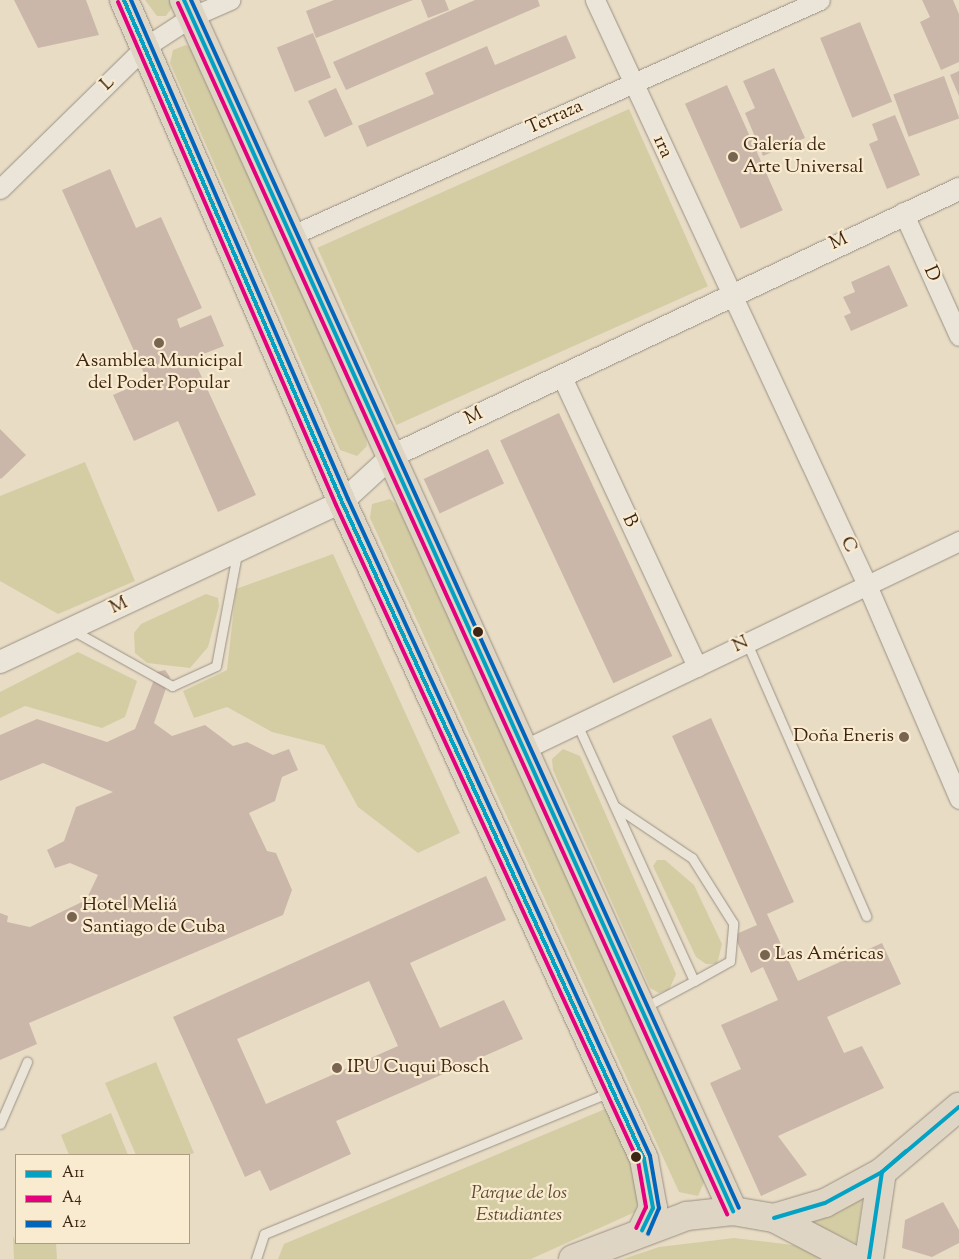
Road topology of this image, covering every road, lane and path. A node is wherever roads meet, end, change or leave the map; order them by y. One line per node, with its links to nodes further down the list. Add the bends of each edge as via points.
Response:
1 (124, 0): 6 (main road)
2 (230, 0): 5 (street, L)
3 (595, 0): 7 (street, 1ra)
4 (820, 0): 7 (street, Terraza)
5 (188, 8): 6 (street, L); 11 (main road)
6 (145, 47): 8 (street, L); 16 (main road)
7 (633, 83): 11 (street, Terraza); 12 (street, 1ra)
8 (0, 189)
9 (959, 189): 10 (street, M)
10 (903, 212): 12 (street, M); 13 (street, D)
11 (290, 236): 15 (main road)
12 (730, 295): 14 (street, M); 19 (street, C)
13 (959, 336)
14 (561, 375): 15 (street, M); 23 (street, B)
15 (392, 456): 16 (street, M); 25 (main road)
16 (342, 502): 18 (street, M); 32 (main road)
17 (959, 541): 19 (street, N)
18 (237, 551): 20 (street, M); 20 (lane, via 216,666 172,686)
19 (867, 585): 21 (street, N); 26 (street, C)
20 (70, 629): 22 (street, M)
21 (747, 643): 23 (street, N); 28 (lane)
22 (0, 662)
23 (696, 667): 24 (street, N)
24 (576, 724): 25 (street, N); 27 (lane)
25 (523, 750): 30 (main road)
26 (959, 799)
27 (616, 807): 29 (lane); 29 (lane, via 692,858 733,923 730,961)
28 (866, 916)
29 (694, 981): 30 (lane)
30 (639, 1009): 36 (main road)
31 (27, 1062): 34 (lane)
32 (613, 1092): 38 (main road, via 649,1181 653,1208); 39 (lane, via 264,1234)
33 (959, 1107): 35 (main road)
34 (0, 1124)
35 (882, 1172): 37 (main road, via 825,1203); 42 (main road)
36 (733, 1211): 37 (main road); 38 (main road, via 687,1216)
37 (774, 1218): 41 (main road)
38 (642, 1231): 40 (main road)
39 (256, 1259)
40 (573, 1259)
41 (852, 1259)
42 (869, 1259)

